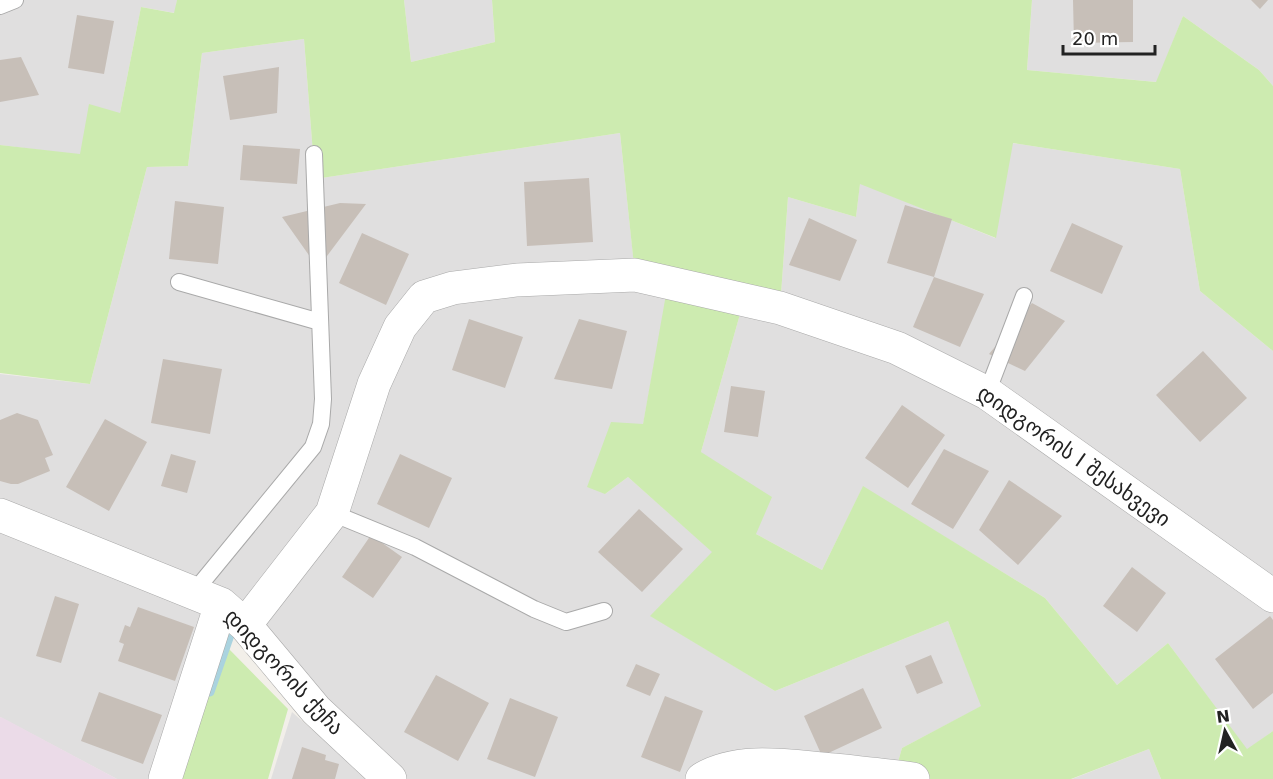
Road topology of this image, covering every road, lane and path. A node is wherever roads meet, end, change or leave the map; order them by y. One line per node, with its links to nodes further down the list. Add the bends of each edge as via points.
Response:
1 (15, 0): 2 (lane)
2 (0, 6)
3 (314, 154): 6 (lane)
4 (179, 282): 6 (lane)
5 (1024, 296): 7 (lane)
6 (320, 322): 11 (lane, via 323,399 321,424 313,447)
7 (987, 393): 8 (street, დიდგორის I შესახვევი, via 897,348 780,308 635,275 517,280 453,288 424,297 400,327 374,384); 10 (street, დიდგორის I შესახვევი)
8 (332, 513): 12 (lane, via 415,547 566,622); 13 (street, დიდგორის I შესახვევი)
9 (0, 515): 11 (street, დიდგორის ქუჩა)
10 (1273, 597)
11 (207, 598): 13 (street, დიდგორის ქუჩა); 14 (street)
12 (604, 611)
13 (245, 625): 15 (street, დიდგორის ქუჩა, via 316,710)
14 (165, 779)
15 (390, 779)
16 (702, 779): 17 (street, via 713,772 743,766)
17 (913, 779)

